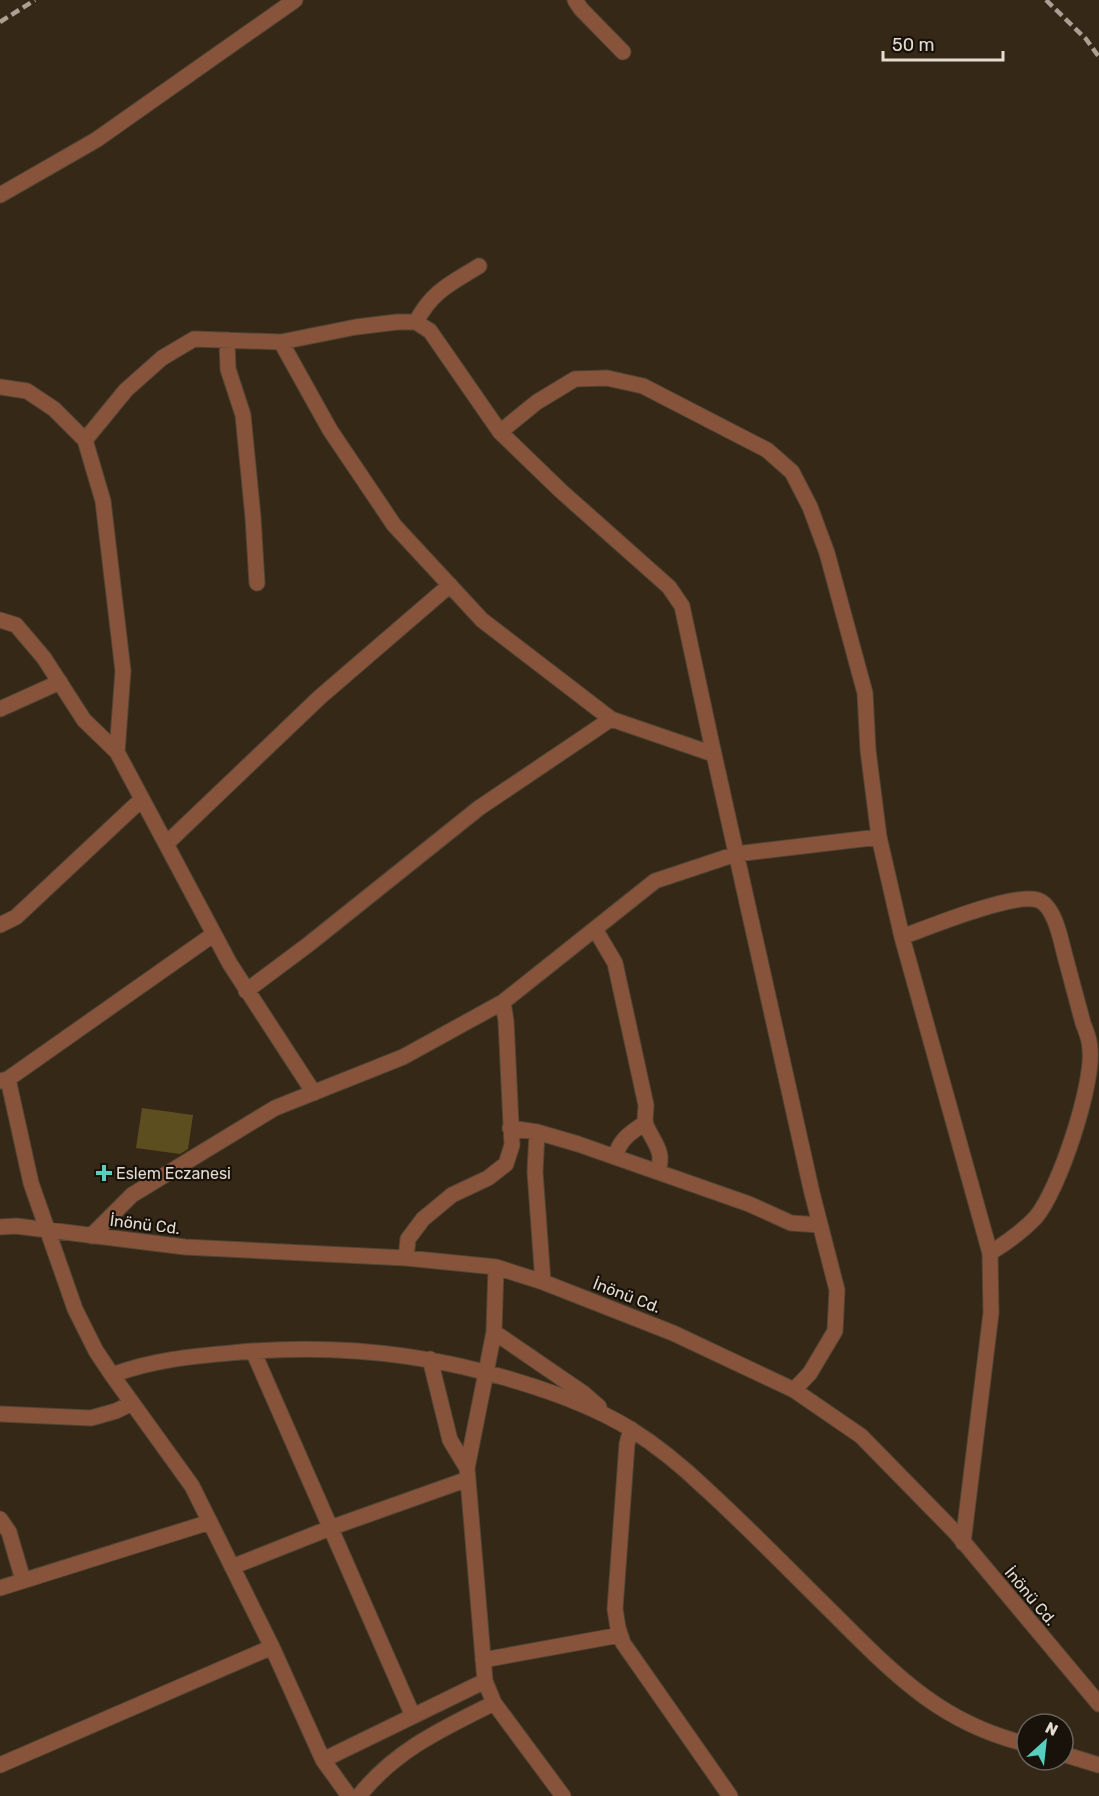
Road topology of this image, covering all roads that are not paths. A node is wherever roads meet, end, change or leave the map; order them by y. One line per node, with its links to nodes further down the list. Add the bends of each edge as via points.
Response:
1 (295, 0): 4 (street, via 96,140)
2 (575, 0): 3 (street)
3 (623, 52)
4 (0, 195)
5 (478, 266): 6 (street, via 444,287 425,305)
6 (416, 322): 8 (street, via 356,327); 10 (street, via 430,331)
7 (227, 340): 8 (street); 11 (street, via 194,339 162,358 126,390); 12 (street, via 228,369 243,415)
8 (281, 342): 13 (street, via 330,430 394,525)
9 (0, 387): 11 (street, via 27,391 54,409)
10 (500, 432): 19 (street, via 669,587 682,606); 21 (street, via 537,402 575,379 607,378 643,386 766,450 792,472 827,553 865,693)
11 (85, 440): 18 (street, via 103,501 123,671)
12 (257, 583)
13 (450, 585): 17 (street, via 482,620); 22 (street, via 320,697)
14 (0, 620): 15 (street, via 16,625)
15 (60, 682): 16 (street); 18 (street, via 84,720)
16 (0, 709)
17 (611, 719): 19 (street); 28 (street, via 479,808)
18 (117, 752): 20 (street)
19 (713, 754): 23 (street)
20 (142, 799): 22 (street); 24 (street, via 16,917)
21 (879, 837): 23 (street); 27 (street)
22 (166, 844): 26 (street)
23 (736, 854): 25 (street, via 655,881); 37 (street)
24 (0, 925)
25 (595, 929): 29 (street); 32 (street, via 615,963 646,1105)
26 (214, 934): 28 (street); 30 (street)
27 (902, 937): 41 (street); 41 (street, via 1023,899 1040,901 1056,924 1090,1049 1089,1080 1055,1187 1037,1216)
28 (246, 991): 31 (street)
29 (503, 1002): 31 (street, via 403,1057); 33 (street)
30 (4, 1080): 39 (street, via 31,1183)
31 (314, 1093): 40 (street, via 275,1108 132,1195)
32 (645, 1123): 35 (street, via 627,1134); 36 (street, via 662,1161)
33 (510, 1128): 34 (street); 42 (street, via 512,1145 506,1164 488,1178 452,1194 423,1219 408,1239)
34 (537, 1132): 35 (street); 44 (street, via 535,1172)
35 (615, 1157): 36 (street)
36 (658, 1171): 37 (street, via 791,1223)
37 (820, 1225): 52 (street, via 837,1290 835,1331 810,1373)
38 (0, 1227): 39 (street, İnönü Cd.)
39 (48, 1230): 40 (street, İnönü Cd.); 50 (street, via 75,1309)
40 (91, 1236): 42 (street, İnönü Cd., via 185,1247)
41 (990, 1253): 61 (street, via 991,1313)
42 (406, 1258): 43 (street, İnönü Cd.)
43 (496, 1267): 44 (street, İnönü Cd.); 45 (street)
44 (543, 1282): 52 (street, İnönü Cd., via 673,1333)
45 (494, 1332): 47 (street); 49 (street)
46 (253, 1351): 48 (street, via 351,1350); 50 (street, via 174,1358); 60 (street)
47 (528, 1355): 51 (street); 55 (street, via 589,1397)
48 (430, 1359): 49 (street); 57 (street, via 450,1440)
49 (486, 1371): 51 (street); 57 (street)
50 (112, 1375): 53 (street)
51 (517, 1381): 55 (street)
52 (794, 1390): 61 (street, İnönü Cd., via 861,1436)
53 (132, 1403): 54 (street, via 91,1418); 59 (street, via 192,1486)
54 (0, 1414)
55 (605, 1415): 56 (street)
56 (631, 1429): 65 (street, via 615,1609); 72 (street, via 707,1490 909,1686 975,1728)
57 (468, 1474): 60 (street); 67 (street)
58 (0, 1519): 63 (street, via 9,1532)
59 (210, 1522): 62 (street); 63 (street)
60 (330, 1528): 62 (street); 71 (street)
61 (963, 1543): 70 (street, İnönü Cd.)
62 (232, 1567): 66 (street)
63 (23, 1581): 64 (street)
64 (0, 1588)
65 (620, 1635): 67 (street); 80 (street)
66 (272, 1647): 74 (street); 76 (street)
67 (483, 1660): 68 (street)
68 (485, 1681): 69 (street); 71 (street)
69 (495, 1703): 78 (street, via 405,1751); 79 (street)
70 (1099, 1704)
71 (413, 1716): 74 (street)
72 (1015, 1741)
73 (1075, 1758): 75 (street)
74 (323, 1760): 77 (street)
75 (1099, 1764)
76 (0, 1765)
77 (349, 1796)
78 (359, 1796)
79 (563, 1796)
80 (730, 1796)

